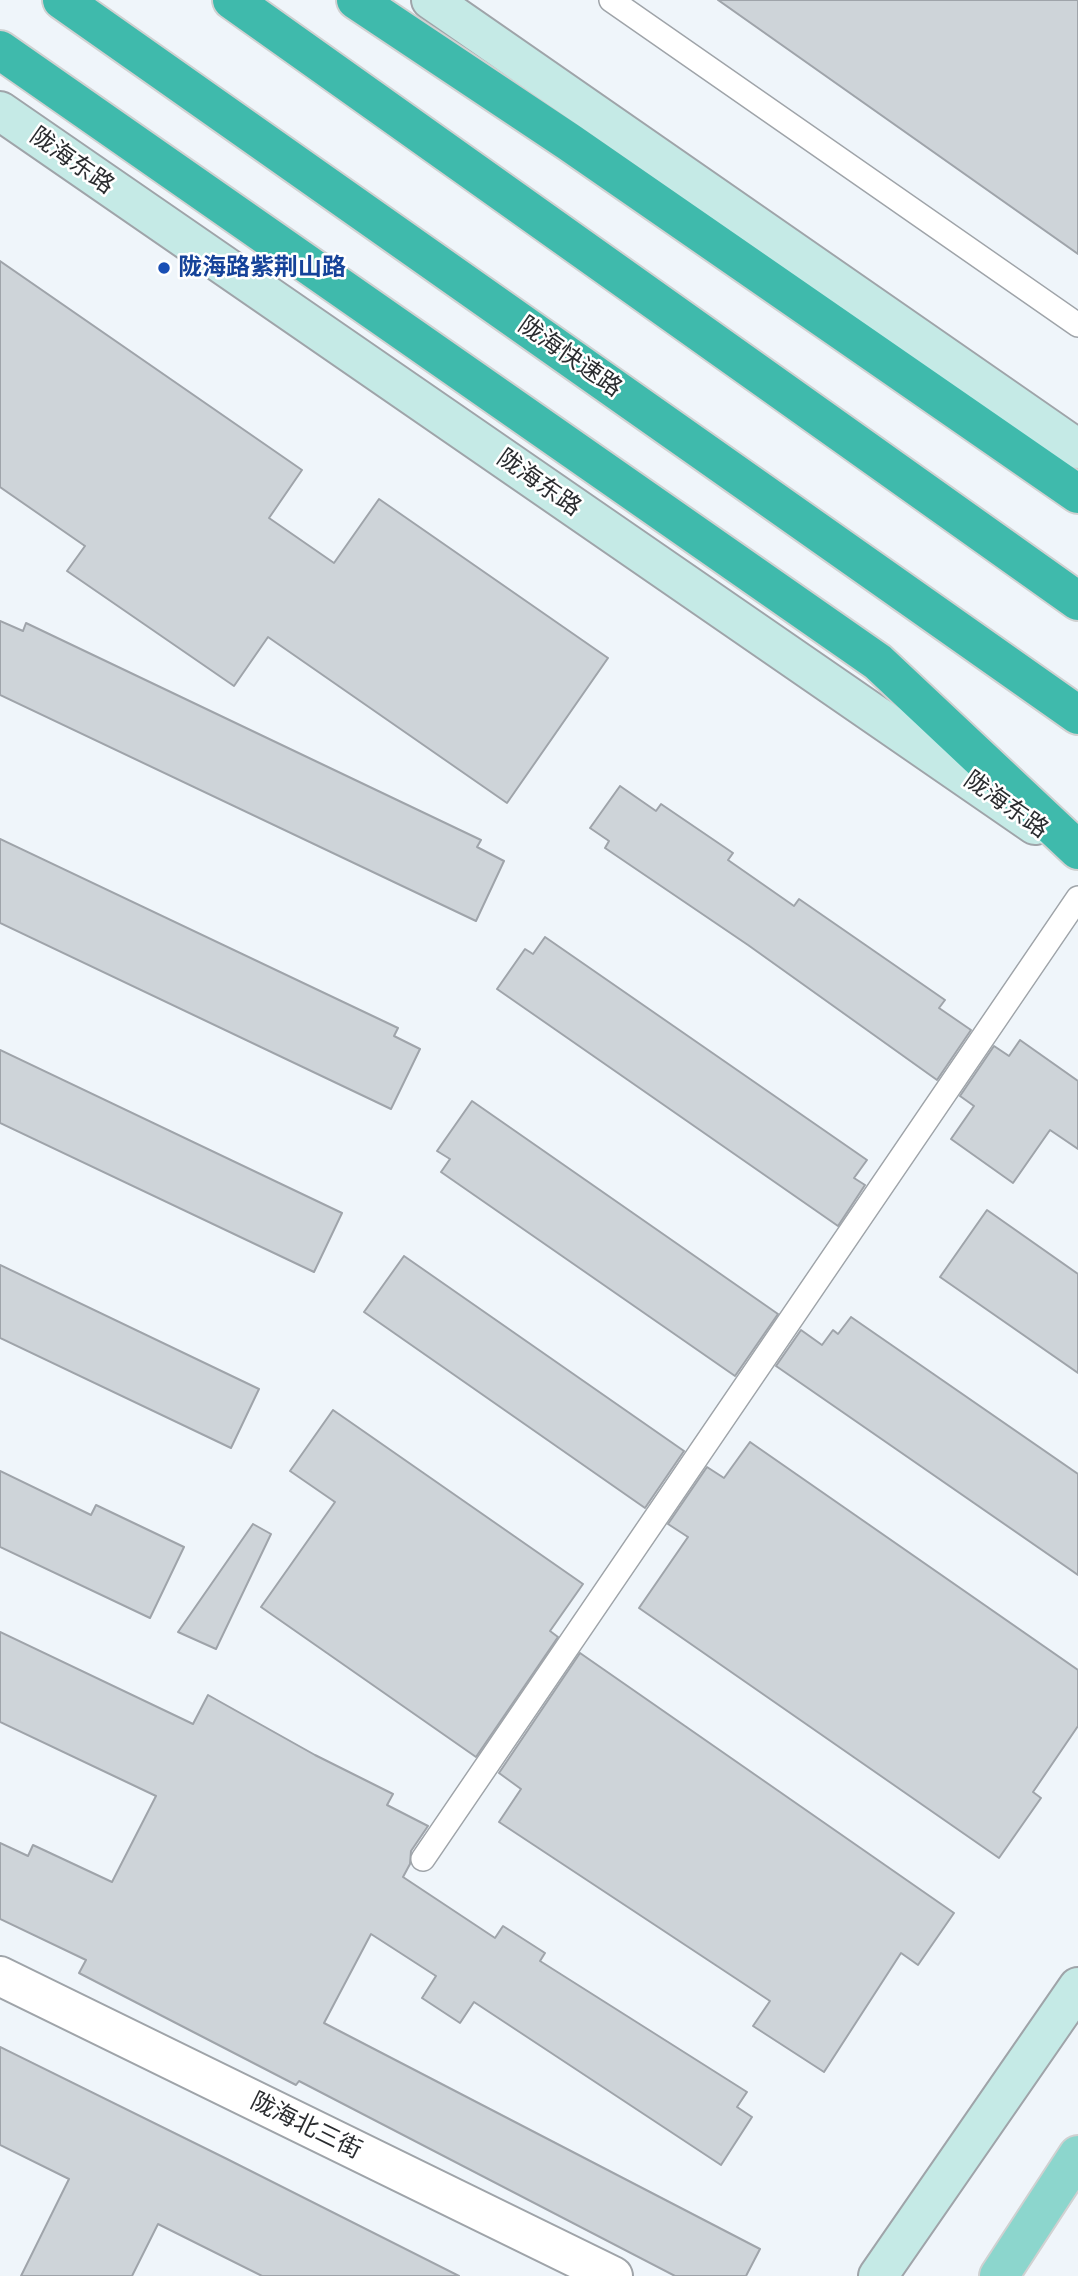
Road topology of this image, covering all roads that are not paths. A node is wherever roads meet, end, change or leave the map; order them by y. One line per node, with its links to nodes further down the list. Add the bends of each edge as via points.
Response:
1 (62, 0): 12 (highway, 陇海快速路)
2 (232, 0): 11 (highway)
3 (356, 0): 10 (highway)
4 (431, 0): 9 (street)
5 (611, 0): 8 (lane)
6 (0, 51): 13 (highway, via 878,663)
7 (0, 111): 13 (street, 陇海东路)
8 (1078, 325)
9 (1078, 450)
10 (1078, 494)
11 (1078, 601)
12 (1078, 715)
13 (1078, 852)
14 (1078, 898): 15 (lane)
15 (423, 1860)
16 (0, 1976): 19 (street, 陇海北三街)
17 (1078, 1987): 20 (street)
18 (1078, 2155): 21 (main road)
19 (613, 2276)
20 (878, 2276)
21 (999, 2276)

